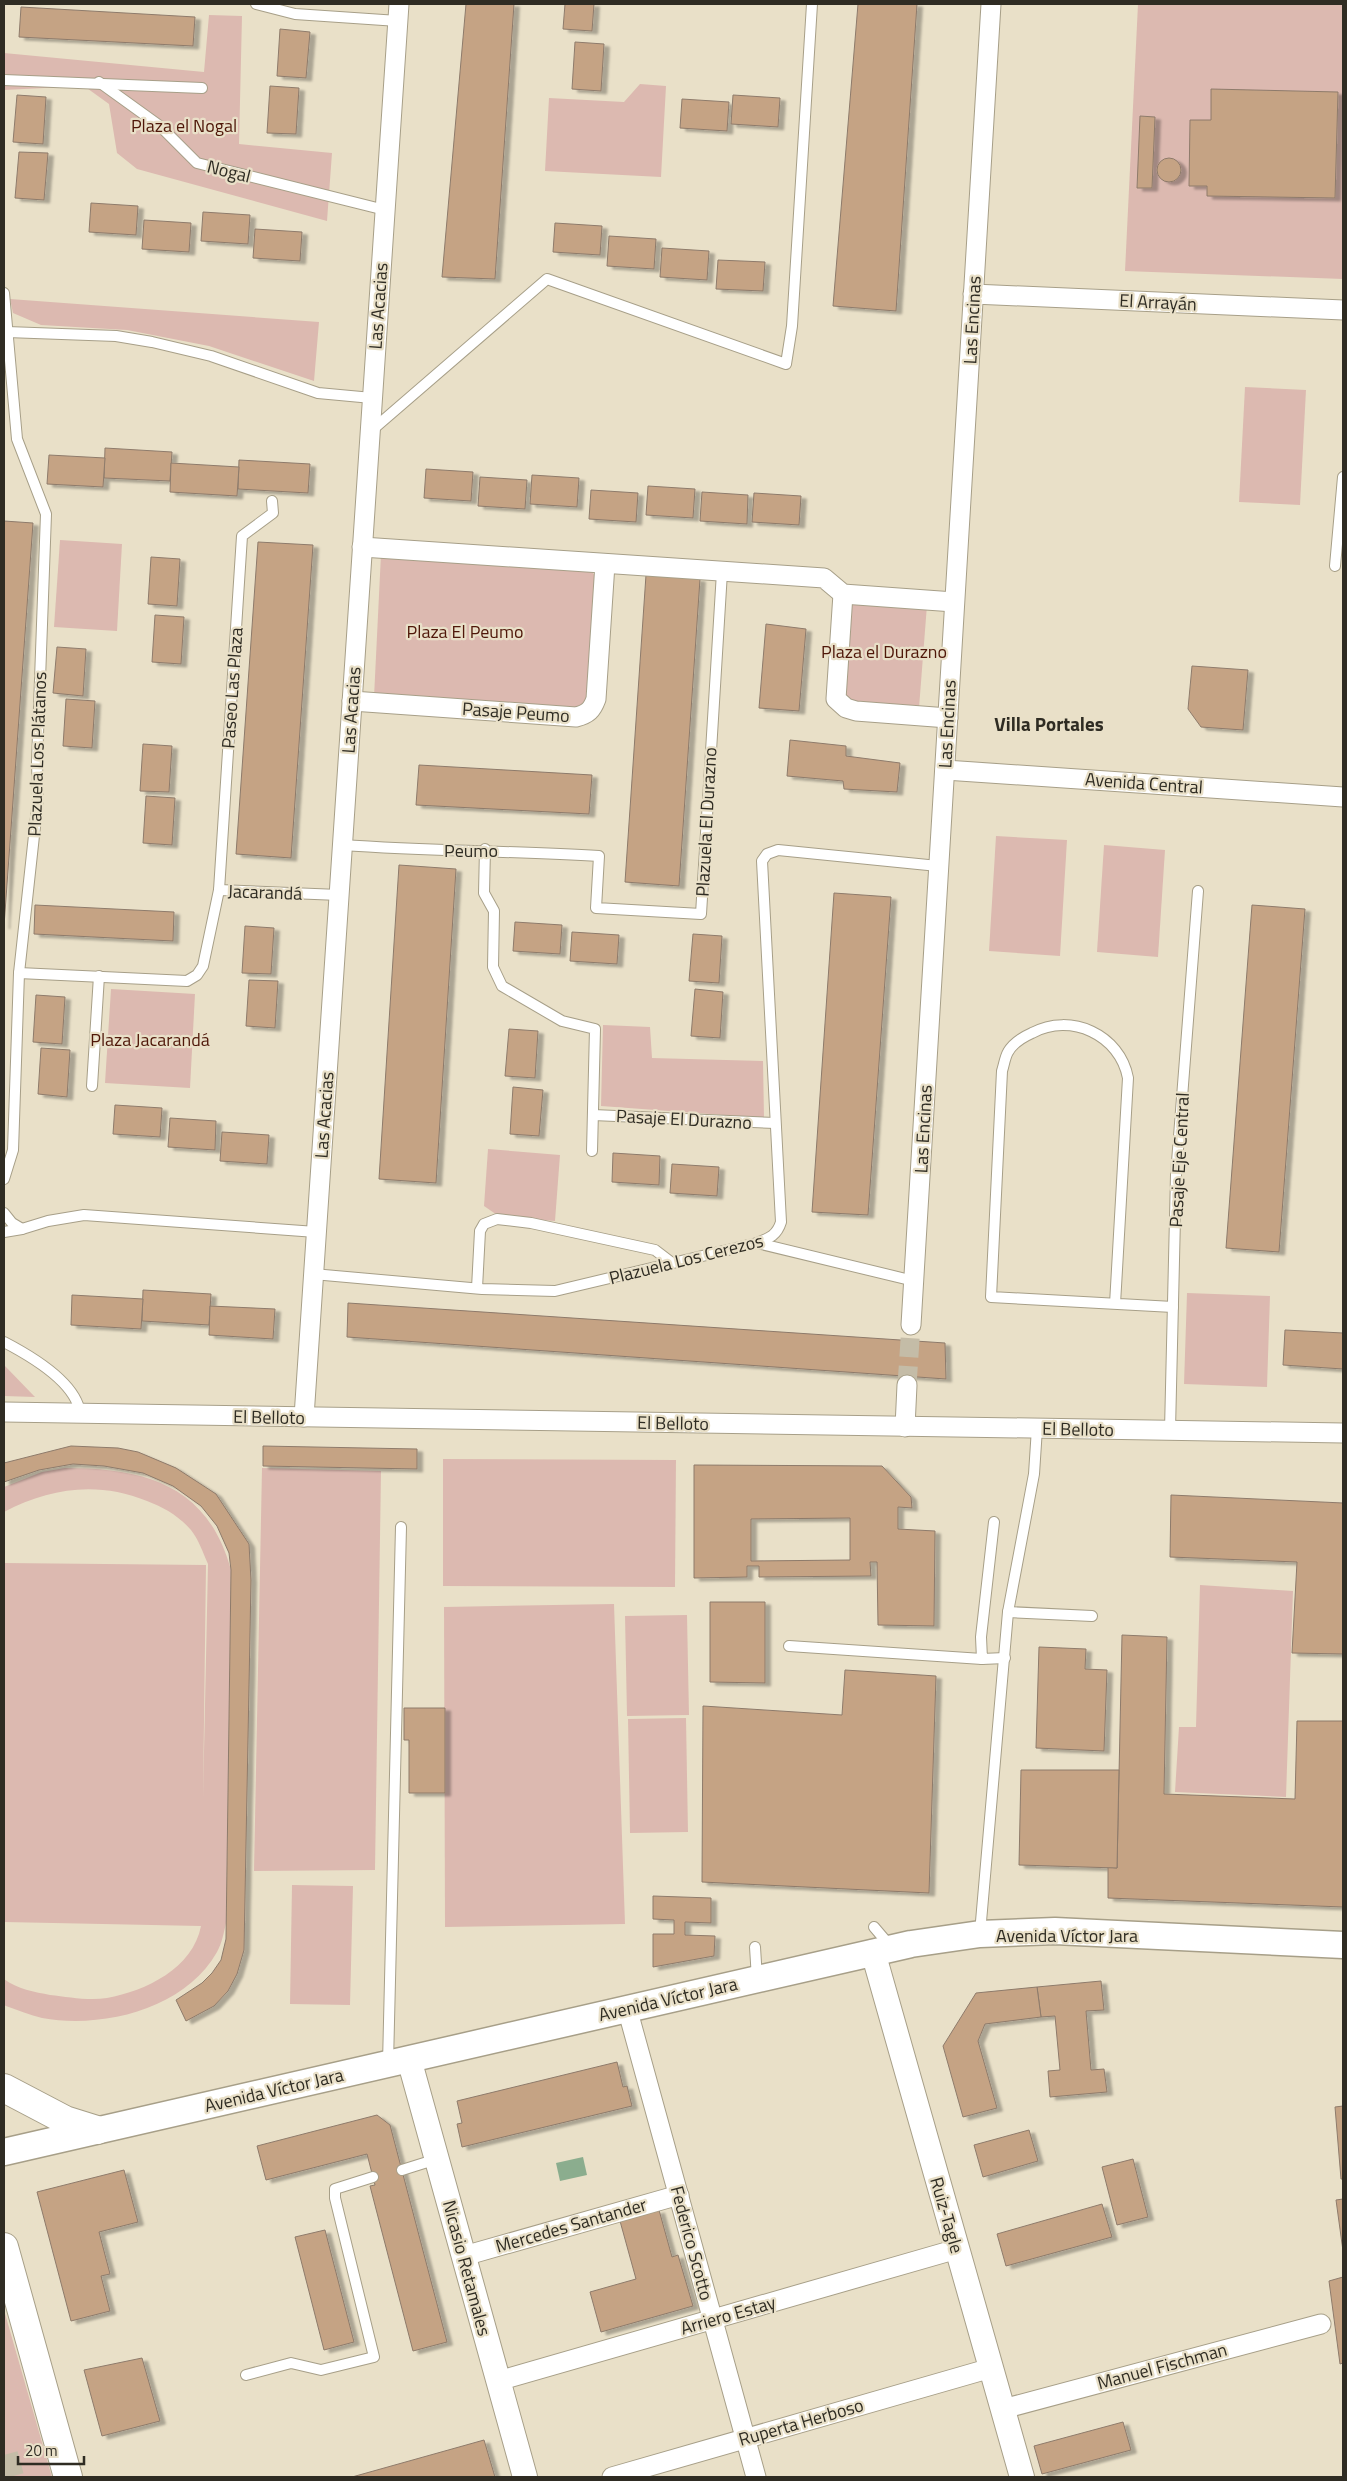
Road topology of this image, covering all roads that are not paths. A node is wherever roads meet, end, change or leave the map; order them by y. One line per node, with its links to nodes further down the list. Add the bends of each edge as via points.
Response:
1 (256, 4): 4 (lane, via 295,14)
2 (812, 4): 14 (lane, via 792,326 786,364 547,279)
3 (991, 4): 10 (street, Las Encinas)
4 (398, 13): 8 (street, Las Acacias)
5 (4, 80): 6 (lane)
6 (99, 82): 7 (lane); 8 (lane, Nogal, via 160,126 197,163)
7 (202, 88)
8 (385, 210): 13 (street, Las Acacias)
9 (4, 293): 12 (lane, Plazuela Los Plátanos)
10 (973, 294): 11 (street, El Arrayán); 22 (street, Las Encinas)
11 (1343, 310)
12 (7, 332): 13 (lane, via 134,338 211,356 318,393); 34 (lane, Plazuela Los Plátanos, via 17,439 46,514 38,799)
13 (372, 398): 14 (street, Las Acacias)
14 (370, 432): 17 (street, Las Acacias)
15 (1343, 477): 19 (lane)
16 (272, 501): 31 (lane, Paseo Las Plaza, via 273,513 242,536)
17 (362, 547): 18 (street); 23 (street, Las Acacias)
18 (605, 564): 20 (street); 23 (street, Pasaje Peumo, via 596,699 586,714 576,716)
19 (1336, 566)
20 (722, 572): 21 (street, via 824,578); 29 (lane, Plazuela El Durazno, via 701,914 596,908)
21 (843, 594): 22 (street); 24 (street, via 836,698 839,703 856,711)
22 (954, 602): 24 (street, Las Encinas)
23 (352, 701): 27 (street, Las Acacias)
24 (948, 718): 25 (street, Las Encinas)
25 (945, 770): 26 (street, Avenida Central); 30 (street, Las Encinas)
26 (1343, 797)
27 (342, 845): 28 (lane, Peumo, via 426,850); 33 (street, Las Acacias)
28 (486, 849): 29 (lane, Peumo); 37 (lane, via 484,893 494,911 492,967 496,978 502,986 562,1021 595,1029)
29 (599, 856)
30 (938, 866): 38 (lane, Plazuela Los Cerezos, via 778,850 762,861); 48 (street, Las Encinas)
31 (219, 890): 33 (lane, Jacarandá); 35 (lane, Jacarandá, via 204,966 197,975 187,981)
32 (1198, 891): 51 (lane, Pasaje Eje Central, via 1176,1175)
33 (339, 895): 44 (street, Las Acacias)
34 (19, 972): 35 (lane, Jacarandá); 40 (lane, Plazuela Los Plátanos, via 14,1144)
35 (99, 976): 36 (lane)
36 (92, 1086)
37 (593, 1115): 38 (lane, Pasaje El Durazno); 39 (lane)
38 (774, 1123): 45 (lane, Plazuela Los Cerezos, via 781,1222 772,1237)
39 (592, 1151)
40 (4, 1179)
41 (4, 1213): 42 (lane)
42 (22, 1229): 43 (lane); 44 (lane, via 48,1220 84,1215)
43 (4, 1232)
44 (316, 1232): 47 (street, Las Acacias)
45 (757, 1242): 46 (lane, Plazuela Los Cerezos); 48 (lane)
46 (672, 1264): 49 (lane, Plazuela Los Cerezos, via 555,1291); 49 (lane, via 655,1250 497,1219 484,1224 480,1231)
47 (313, 1274): 49 (lane, Plazuela Los Cerezos); 57 (street, Las Acacias)
48 (914, 1281): 52 (street, Las Encinas)
49 (477, 1288)
50 (1115, 1304): 50 (lane, via 991,1297 1002,1070 1008,1052 1021,1038 1039,1029 1062,1025 1090,1030 1107,1040 1126,1066 1128,1078); 51 (lane)
51 (1173, 1307): 60 (lane, Pasaje Eje Central)
52 (911, 1325)
53 (4, 1342): 56 (lane, via 33,1357 49,1371 77,1401)
54 (907, 1385): 58 (street)
55 (4, 1412): 56 (street, El Belloto)
56 (80, 1414): 57 (street, El Belloto)
57 (304, 1417): 58 (street, El Belloto)
58 (905, 1427): 59 (street, El Belloto)
59 (1037, 1428): 60 (street, El Belloto); 64 (lane, via 1034,1474)
60 (1170, 1430): 61 (street, El Belloto)
61 (1343, 1432)
62 (994, 1522): 68 (lane)
63 (401, 1527): 75 (lane)
64 (1008, 1612): 65 (lane); 67 (lane)
65 (1092, 1616)
66 (789, 1646): 68 (lane)
67 (1005, 1658): 68 (lane); 69 (lane)
68 (982, 1659)
69 (980, 1934): 70 (main road, Avenida Víctor Jara); 71 (main road, Avenida Víctor Jara, via 1092,1932)
70 (880, 1943): 73 (main road, Avenida Víctor Jara); 83 (street, Ruiz-Tagle)
71 (1343, 1945)
72 (755, 1947): 73 (lane)
73 (757, 1979): 74 (main road, Avenida Víctor Jara)
74 (627, 2008): 75 (main road, Avenida Víctor Jara); 82 (street, Federico Scotto)
75 (398, 2061): 77 (main road, Avenida Víctor Jara); 79 (street, Nicasio Retamales)
76 (4, 2088): 77 (main road, via 65,2120)
77 (97, 2130): 78 (main road, Avenida Víctor Jara)
78 (4, 2152)
79 (437, 2158): 80 (lane); 85 (street, Nicasio Retamales)
80 (402, 2170)
81 (373, 2177): 89 (lane, via 335,2189 335,2198 374,2357 321,2370 290,2363)
82 (679, 2195): 85 (street, Mercedes Santander); 86 (street, Federico Scotto)
83 (957, 2249): 86 (street, Arriero Estay); 88 (street, Ruiz-Tagle)
84 (5, 2256): 93 (main road)
85 (464, 2256): 90 (street, Nicasio Retamales)
86 (713, 2319): 90 (street, Arriero Estay); 92 (street, Federico Scotto)
87 (1321, 2324): 91 (street, Manuel Fischman)
88 (991, 2368): 91 (street, Ruiz-Tagle); 92 (street, Ruperta Herboso)
89 (246, 2375)
90 (498, 2381): 94 (street, Nicasio Retamales)
91 (1003, 2410): 97 (street, Ruiz-Tagle)
92 (746, 2438): 95 (street, Ruperta Herboso); 96 (street, Federico Scotto)
93 (68, 2477)
94 (525, 2477)
95 (612, 2477)
96 (756, 2477)
97 (1022, 2477)

